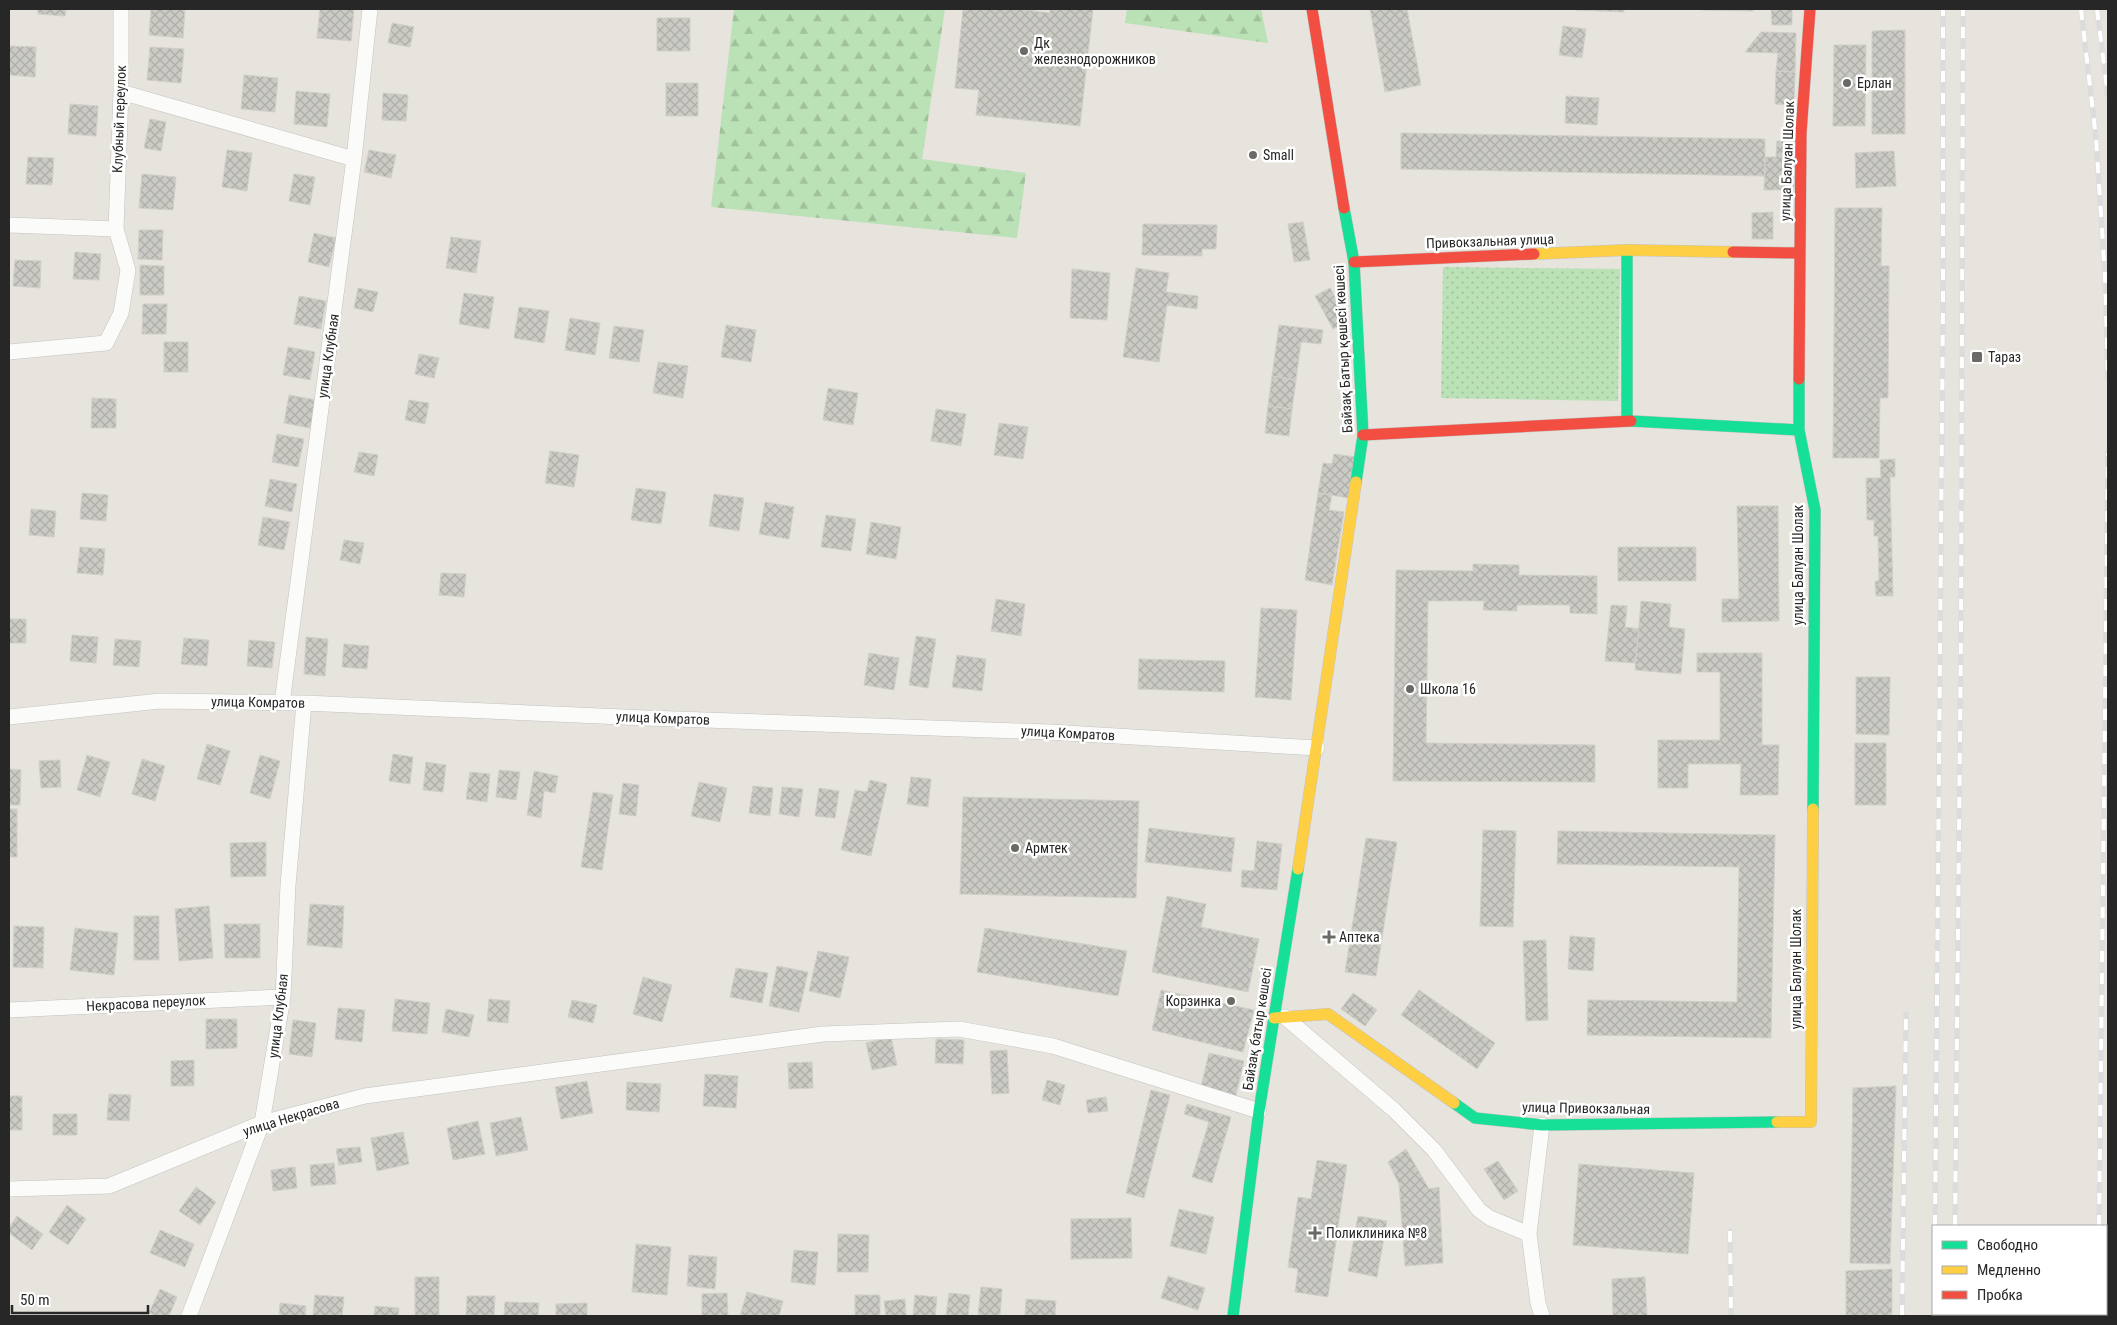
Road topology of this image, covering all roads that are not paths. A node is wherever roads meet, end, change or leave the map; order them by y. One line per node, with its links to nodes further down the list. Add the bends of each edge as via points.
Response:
1 (121, 9): 5 (street, Клубный переулок)
2 (370, 9): 6 (street, улица Клубная)
3 (1312, 9): 11 (street, Байзақ Батыр қөшесі көшесі)
4 (1810, 9): 10 (street, улица Балуан Шолак, via 1801,133)
5 (121, 92): 6 (street); 8 (street, Клубный переулок)
6 (354, 159): 16 (street, улица Клубная)
7 (9, 225): 8 (street)
8 (116, 229): 12 (street, Клубный переулок, via 128,270 121,313 106,343)
9 (1627, 250): 10 (street, Привокзальная улица); 11 (street, Привокзальная улица); 13 (street)
10 (1800, 253): 14 (street, улица Балуан Шолак)
11 (1354, 262): 15 (street, Байзақ Батыр қөшесі көшесі)
12 (9, 352)
13 (1627, 421): 14 (street); 15 (street)
14 (1799, 430): 25 (street, улица Балуан Шолак, via 1815,510)
15 (1363, 434): 19 (street, Байзақ Батыр қөшесі көшесі)
16 (282, 703): 17 (street, улица Комратов); 18 (street, улица Комратов, via 160,701)
17 (304, 703): 19 (street, улица Комратов, via 1049,732); 20 (street, улица Клубная, via 288,884)
18 (9, 717)
19 (1317, 748): 22 (street, Байзақ батыр көшесі)
20 (284, 997): 21 (street, Некрасова переулок); 24 (street, улица Клубная)
21 (9, 1010)
22 (1280, 1018): 23 (street, Байзақ батыр көшесі); 26 (street, улица Привокзальная, via 1328,1014 1474,1118); 28 (street, via 1394,1110 1434,1150 1479,1210 1490,1218)
23 (1259, 1112): 24 (street, улица Некрасова, via 1053,1046 959,1029 822,1034 550,1069 365,1096); 30 (street, Байзақ батыр көшесі)
24 (262, 1122): 27 (street, улица Некрасова, via 109,1186); 29 (street, улица Клубная)
25 (1810, 1122): 26 (street, улица Привокзальная)
26 (1542, 1125): 28 (street)
27 (9, 1189)
28 (1530, 1234): 31 (street)
29 (189, 1316)
30 (1233, 1316)
31 (1542, 1316)

